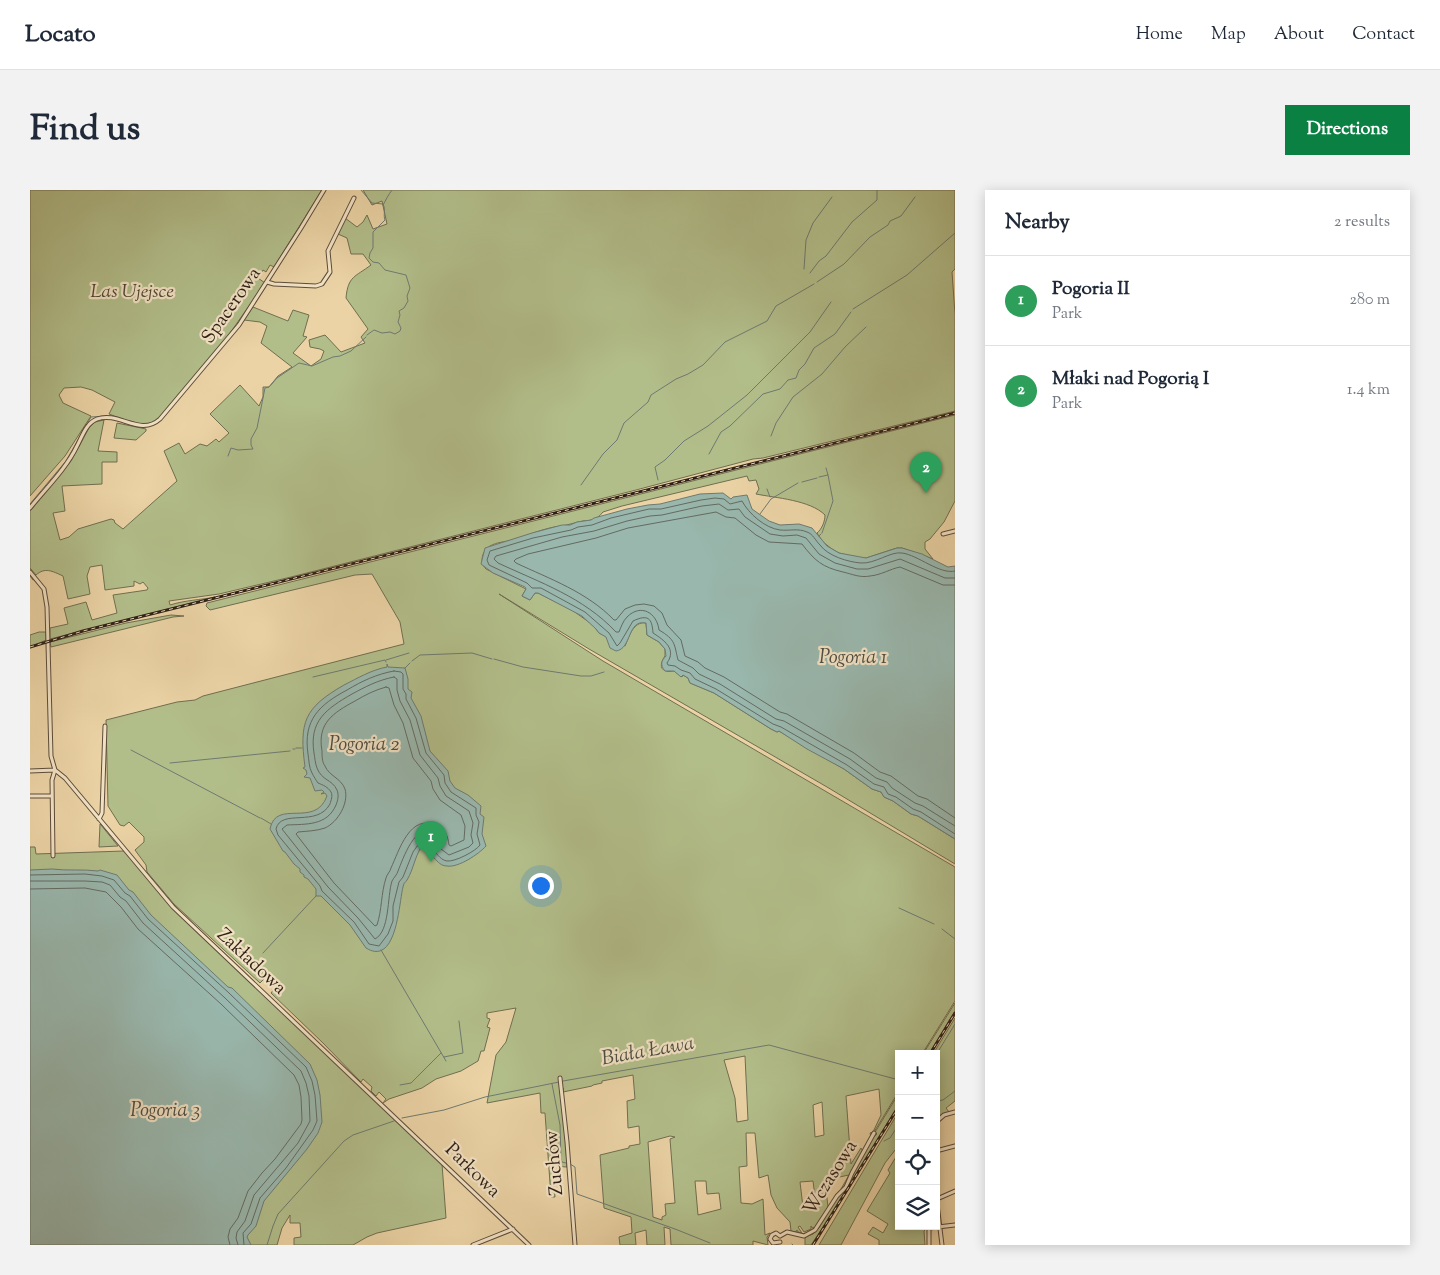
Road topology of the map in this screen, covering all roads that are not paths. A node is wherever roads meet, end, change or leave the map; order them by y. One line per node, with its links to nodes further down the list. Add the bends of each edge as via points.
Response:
1 (324, 190): 3 (street, Spacerowa)
2 (354, 198): 3 (street, via 328,251 330,271 322,284)
3 (267, 282): 4 (street, Spacerowa, via 239,325 160,419 148,426 105,417 94,420 70,458)
4 (30, 508)
5 (955, 531): 6 (street)
6 (943, 534)
7 (30, 572): 9 (street, via 44,589 47,607 51,756)
8 (105, 726): 13 (street, via 102,812)
9 (55, 770): 10 (street); 12 (street); 13 (street, Zakładowa)
10 (30, 771)
11 (30, 796): 12 (street)
12 (52, 796): 14 (street)
13 (99, 819): 17 (street, Zakładowa, via 173,907)
14 (53, 856)
15 (560, 1079): 33 (street, Zuchów)
16 (955, 1112): 18 (street)
17 (395, 1117): 26 (street, Parkowa)
18 (940, 1119)
19 (874, 1133): 28 (street, Wczasowa, via 846,1188 815,1230 804,1236 786,1232)
20 (955, 1146): 21 (street)
21 (940, 1150)
22 (955, 1191): 23 (street)
23 (940, 1197)
24 (955, 1225): 25 (street)
25 (940, 1227): 35 (street)
26 (513, 1229): 31 (street); 32 (street, Parkowa)
27 (928, 1230): 34 (street)
28 (780, 1236): 29 (street, via 772,1234 770,1240); 30 (street)
29 (773, 1244): 30 (street)
30 (781, 1244)
31 (473, 1245)
32 (529, 1245)
33 (575, 1245)
34 (929, 1245)
35 (942, 1245)

